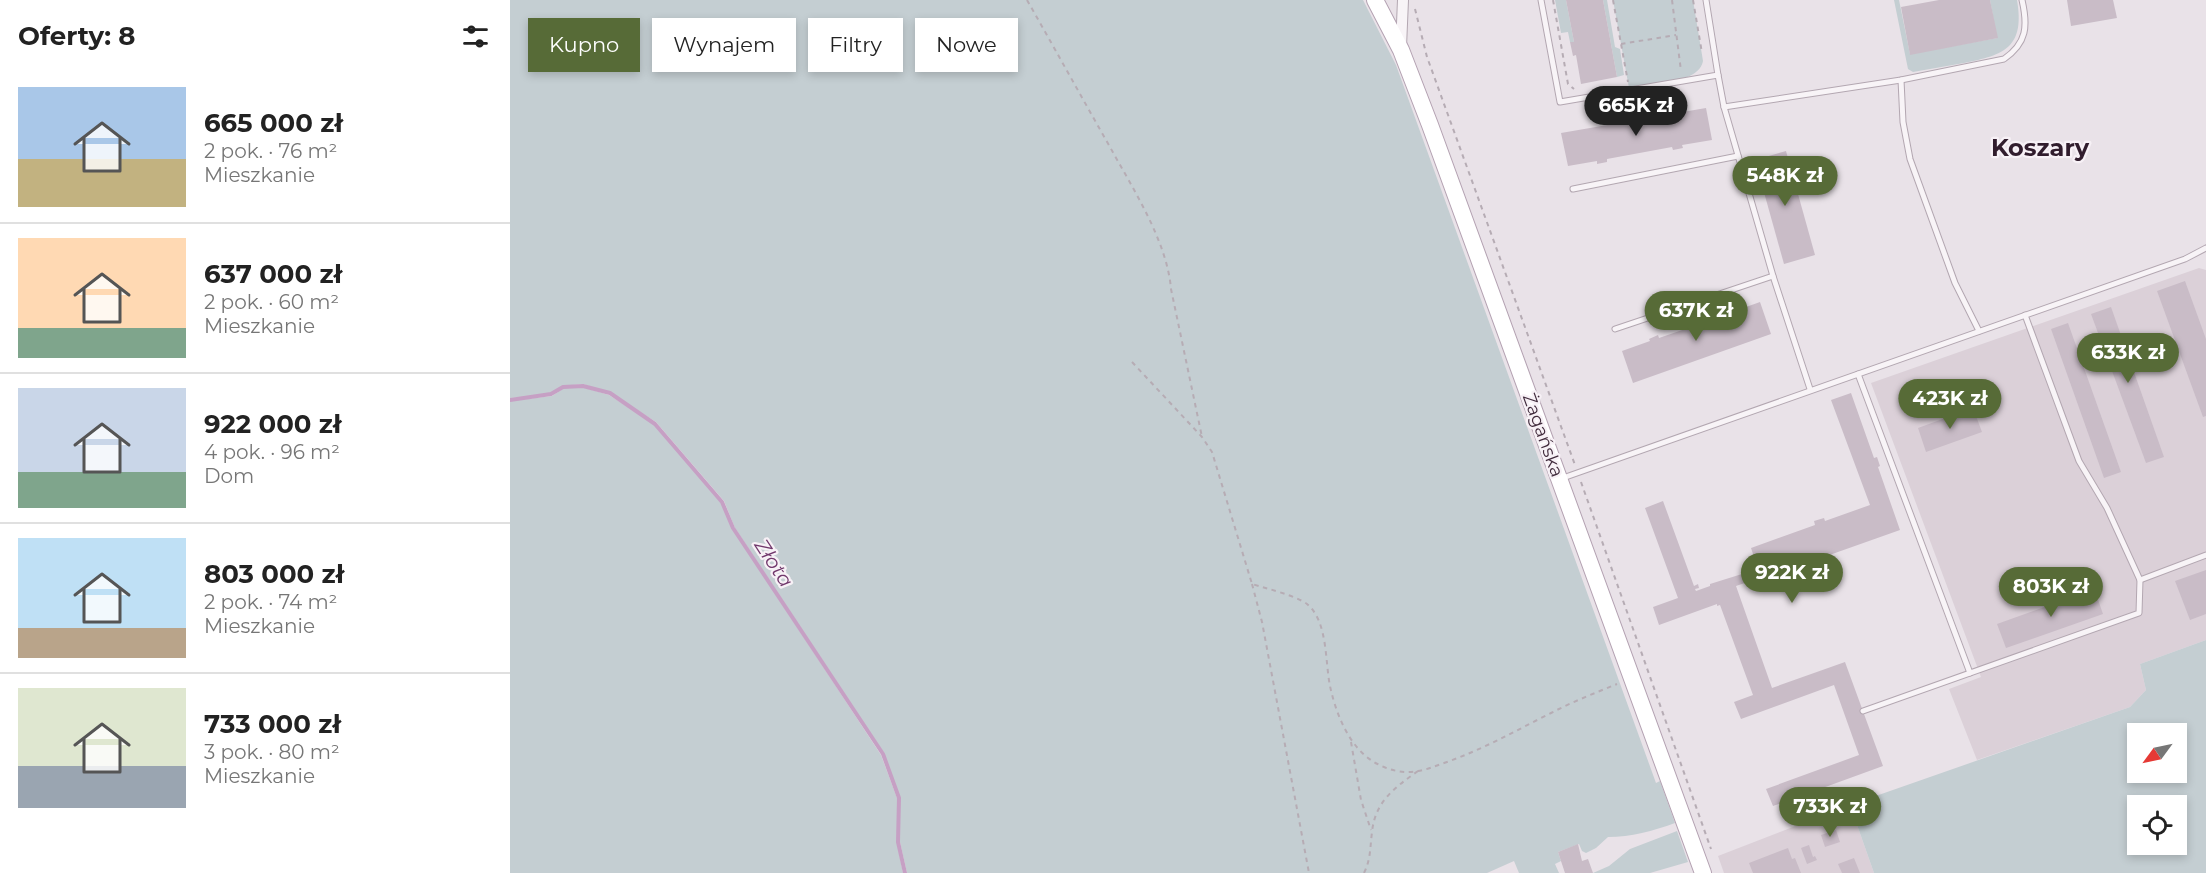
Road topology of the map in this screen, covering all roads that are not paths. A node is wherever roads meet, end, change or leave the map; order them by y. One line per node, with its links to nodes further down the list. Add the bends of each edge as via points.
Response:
1 (1375, 0): 6 (main road, Żagańska)
2 (1403, 0): 6 (street)
3 (1541, 0): 7 (lane, via 1560,102)
4 (1706, 0): 7 (lane)
5 (2022, 0): 8 (lane, via 2026,16 2023,38 2017,50 2004,59)
6 (1401, 50): 19 (main road, Żagańska)
7 (1718, 75): 9 (lane)
8 (1901, 80): 9 (lane); 16 (lane, via 1910,159 1955,283)
9 (1724, 108): 10 (lane)
10 (1738, 156): 11 (lane); 13 (lane)
11 (1574, 189)
12 (2206, 248): 14 (lane, via 2185,259)
13 (1773, 276): 15 (lane); 18 (lane)
14 (2025, 315): 16 (lane); 21 (lane, via 2079,460 2107,508)
15 (1615, 329)
16 (1979, 331): 17 (lane)
17 (1858, 374): 18 (lane); 22 (lane)
18 (1810, 389): 19 (lane)
19 (1559, 479): 24 (main road, Żagańska)
20 (2206, 555): 21 (lane)
21 (2140, 580): 22 (lane, via 2139,613)
22 (1970, 673): 23 (lane)
23 (1863, 711)
24 (1703, 873)

